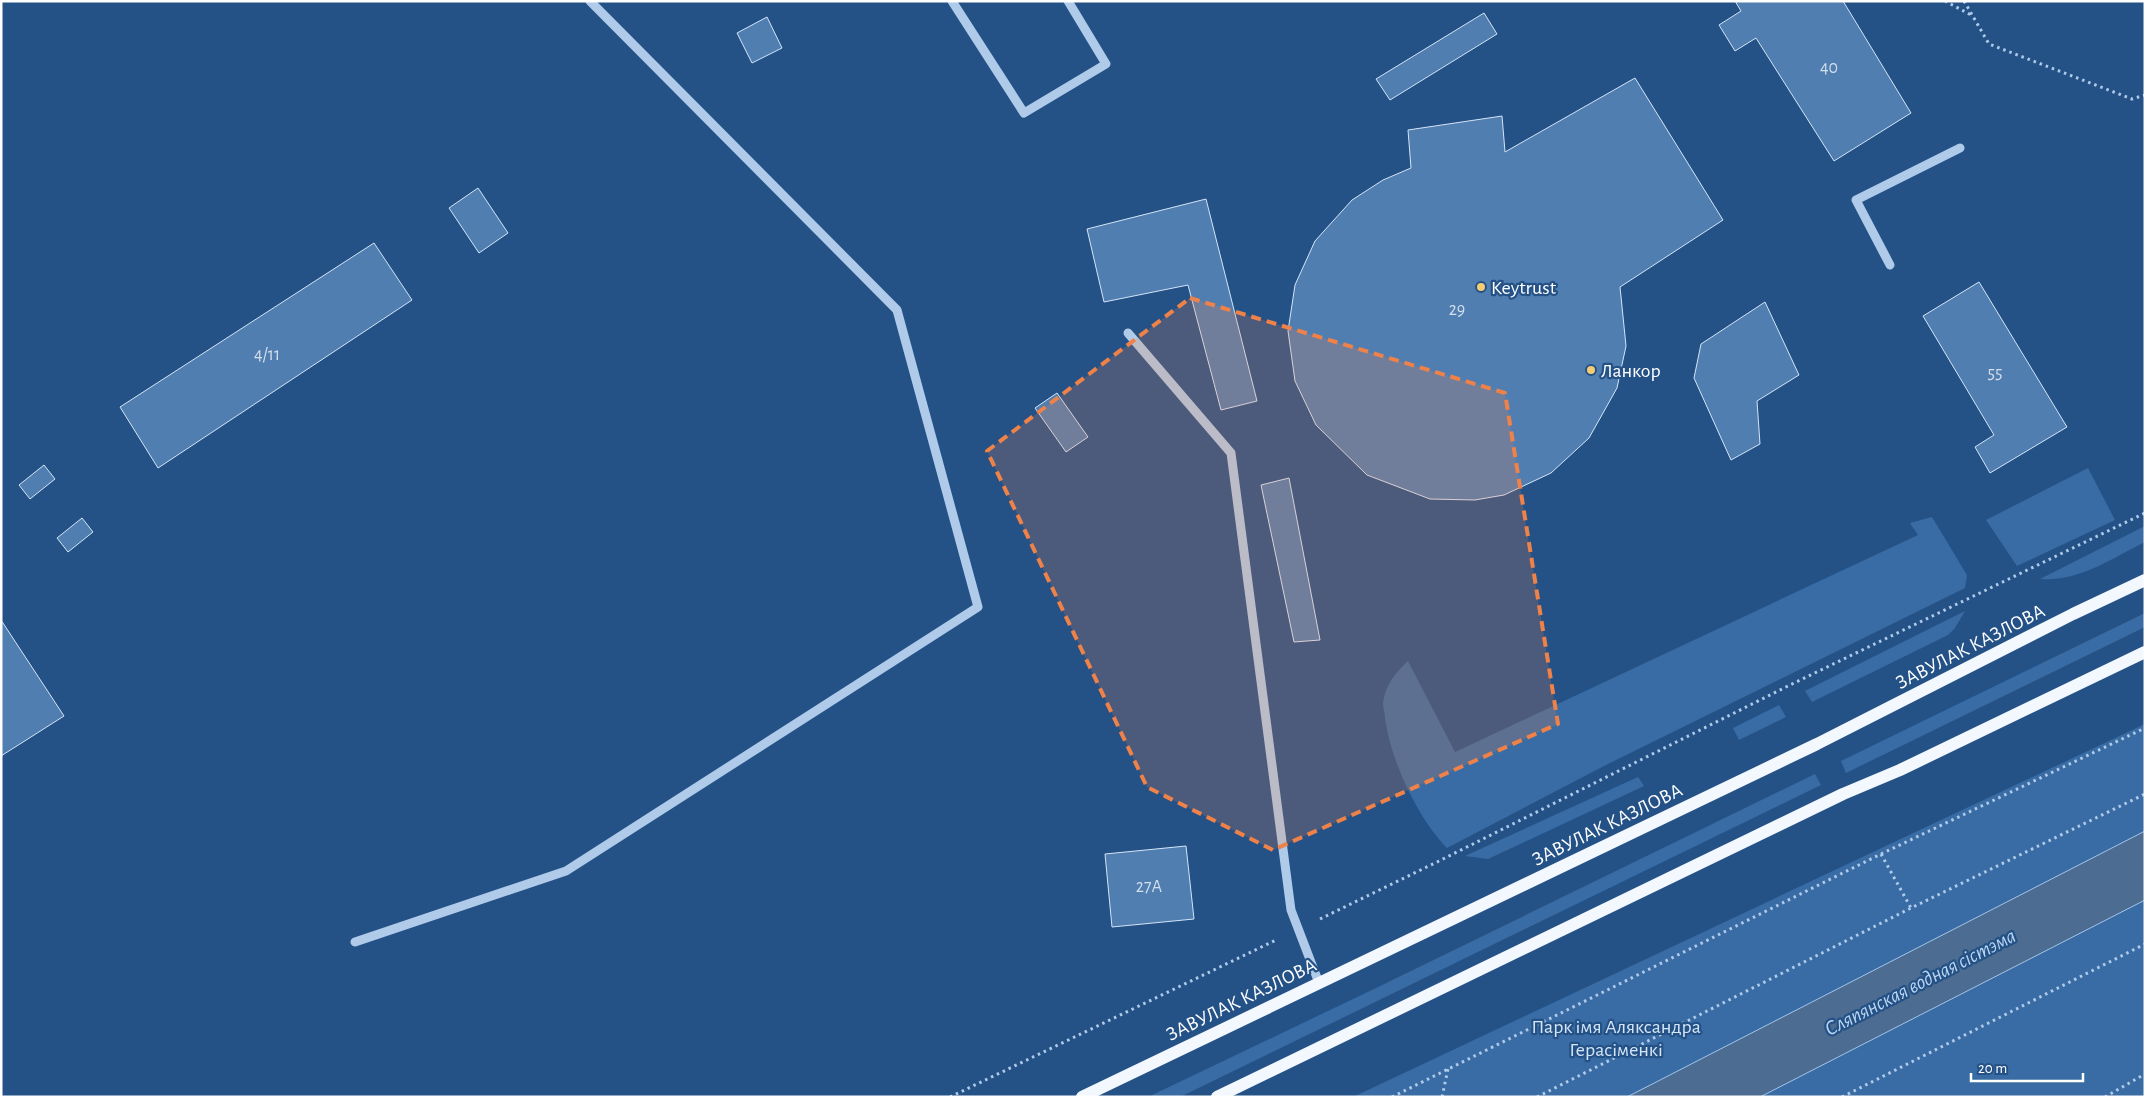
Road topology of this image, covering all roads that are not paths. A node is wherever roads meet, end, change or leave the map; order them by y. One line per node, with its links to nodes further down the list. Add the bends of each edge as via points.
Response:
1 (590, 1): 9 (lane, via 897,310 978,607 566,871)
2 (952, 1): 3 (lane, via 1024,113 1106,64)
3 (1068, 1)
4 (1960, 148): 5 (lane, via 1856,200)
5 (1890, 265)
6 (1128, 333): 10 (lane, via 1231,453 1291,910)
7 (2145, 580): 10 (main road, ЗАВУЛАК КАЗЛОВА, via 1817,744)
8 (2145, 652): 12 (main road, via 1900,770 1834,798)
9 (355, 942)
10 (1319, 982): 11 (main road, ЗАВУЛАК КАЗЛОВА)
11 (1082, 1097)
12 (1217, 1097)

